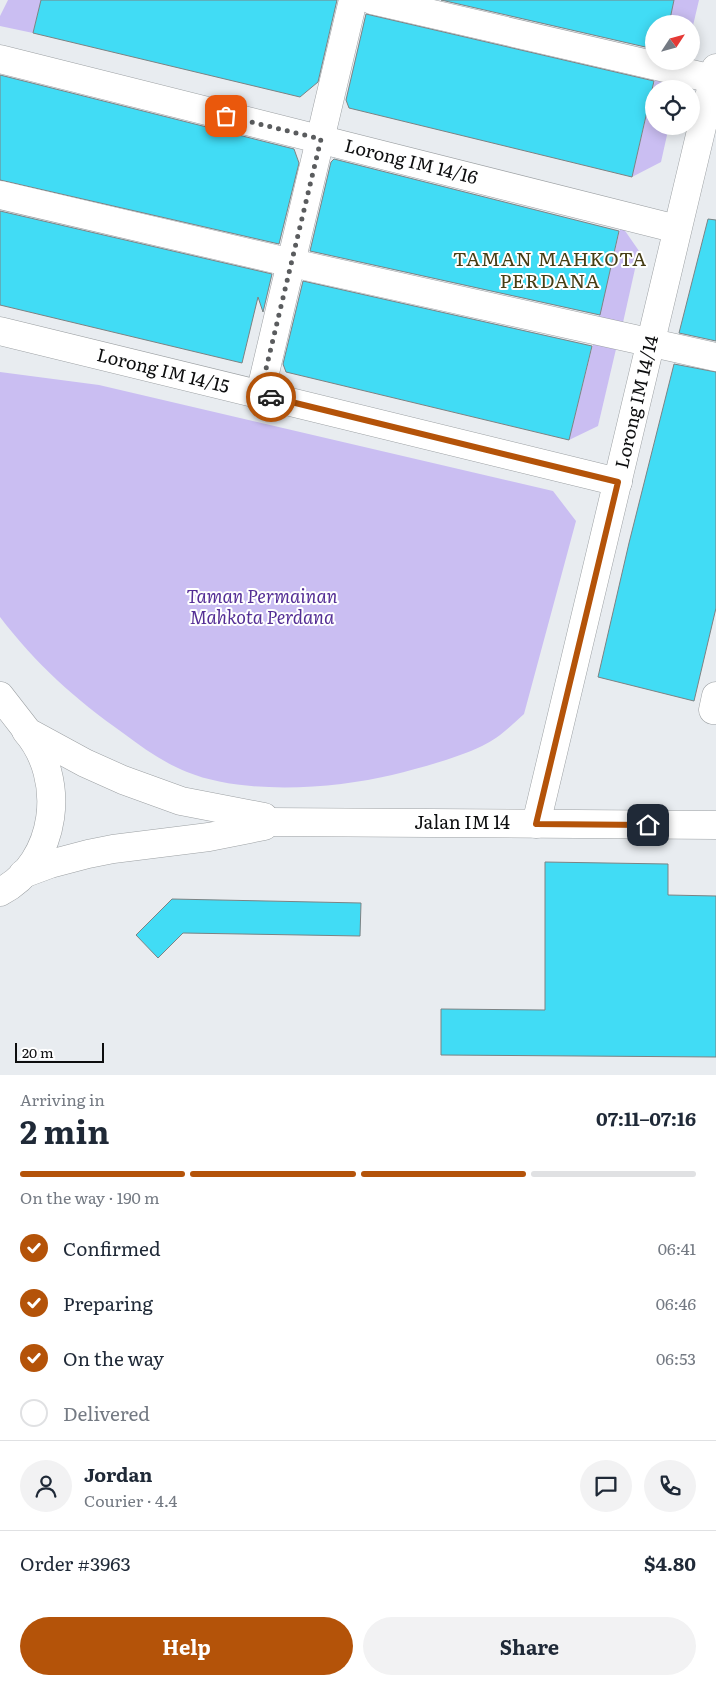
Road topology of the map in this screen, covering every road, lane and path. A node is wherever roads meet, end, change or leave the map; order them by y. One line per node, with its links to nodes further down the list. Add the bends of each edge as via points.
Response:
1 (353, 0): 5 (street)
2 (372, 0): 4 (street)
3 (0, 59): 5 (street, Lorong IM 14/16)
4 (715, 74): 7 (street, Lorong IM 14/14)
5 (321, 139): 7 (street, Lorong IM 14/16); 8 (street)
6 (0, 195): 8 (street)
7 (677, 229): 10 (street, Lorong IM 14/14)
8 (292, 262): 10 (street); 12 (street)
9 (0, 331): 12 (street, Lorong IM 14/15)
10 (651, 343): 11 (street); 13 (street, Lorong IM 14/14)
11 (716, 357)
12 (260, 394): 13 (street, Lorong IM 14/15)
13 (618, 482): 20 (street, Lorong IM 14/14)
14 (0, 696): 18 (street)
15 (716, 696): 17 (street, via 713,710)
16 (0, 709): 18 (street)
17 (716, 710)
18 (28, 732): 19 (street, via 123,780 181,801 264,817); 22 (street, via 48,771 51,815 37,856)
19 (267, 822): 20 (street, Jalan IM 14); 22 (street, via 264,826 209,837 88,854 50,864)
20 (536, 824): 21 (street, Jalan IM 14)
21 (716, 825)
22 (8, 888)

